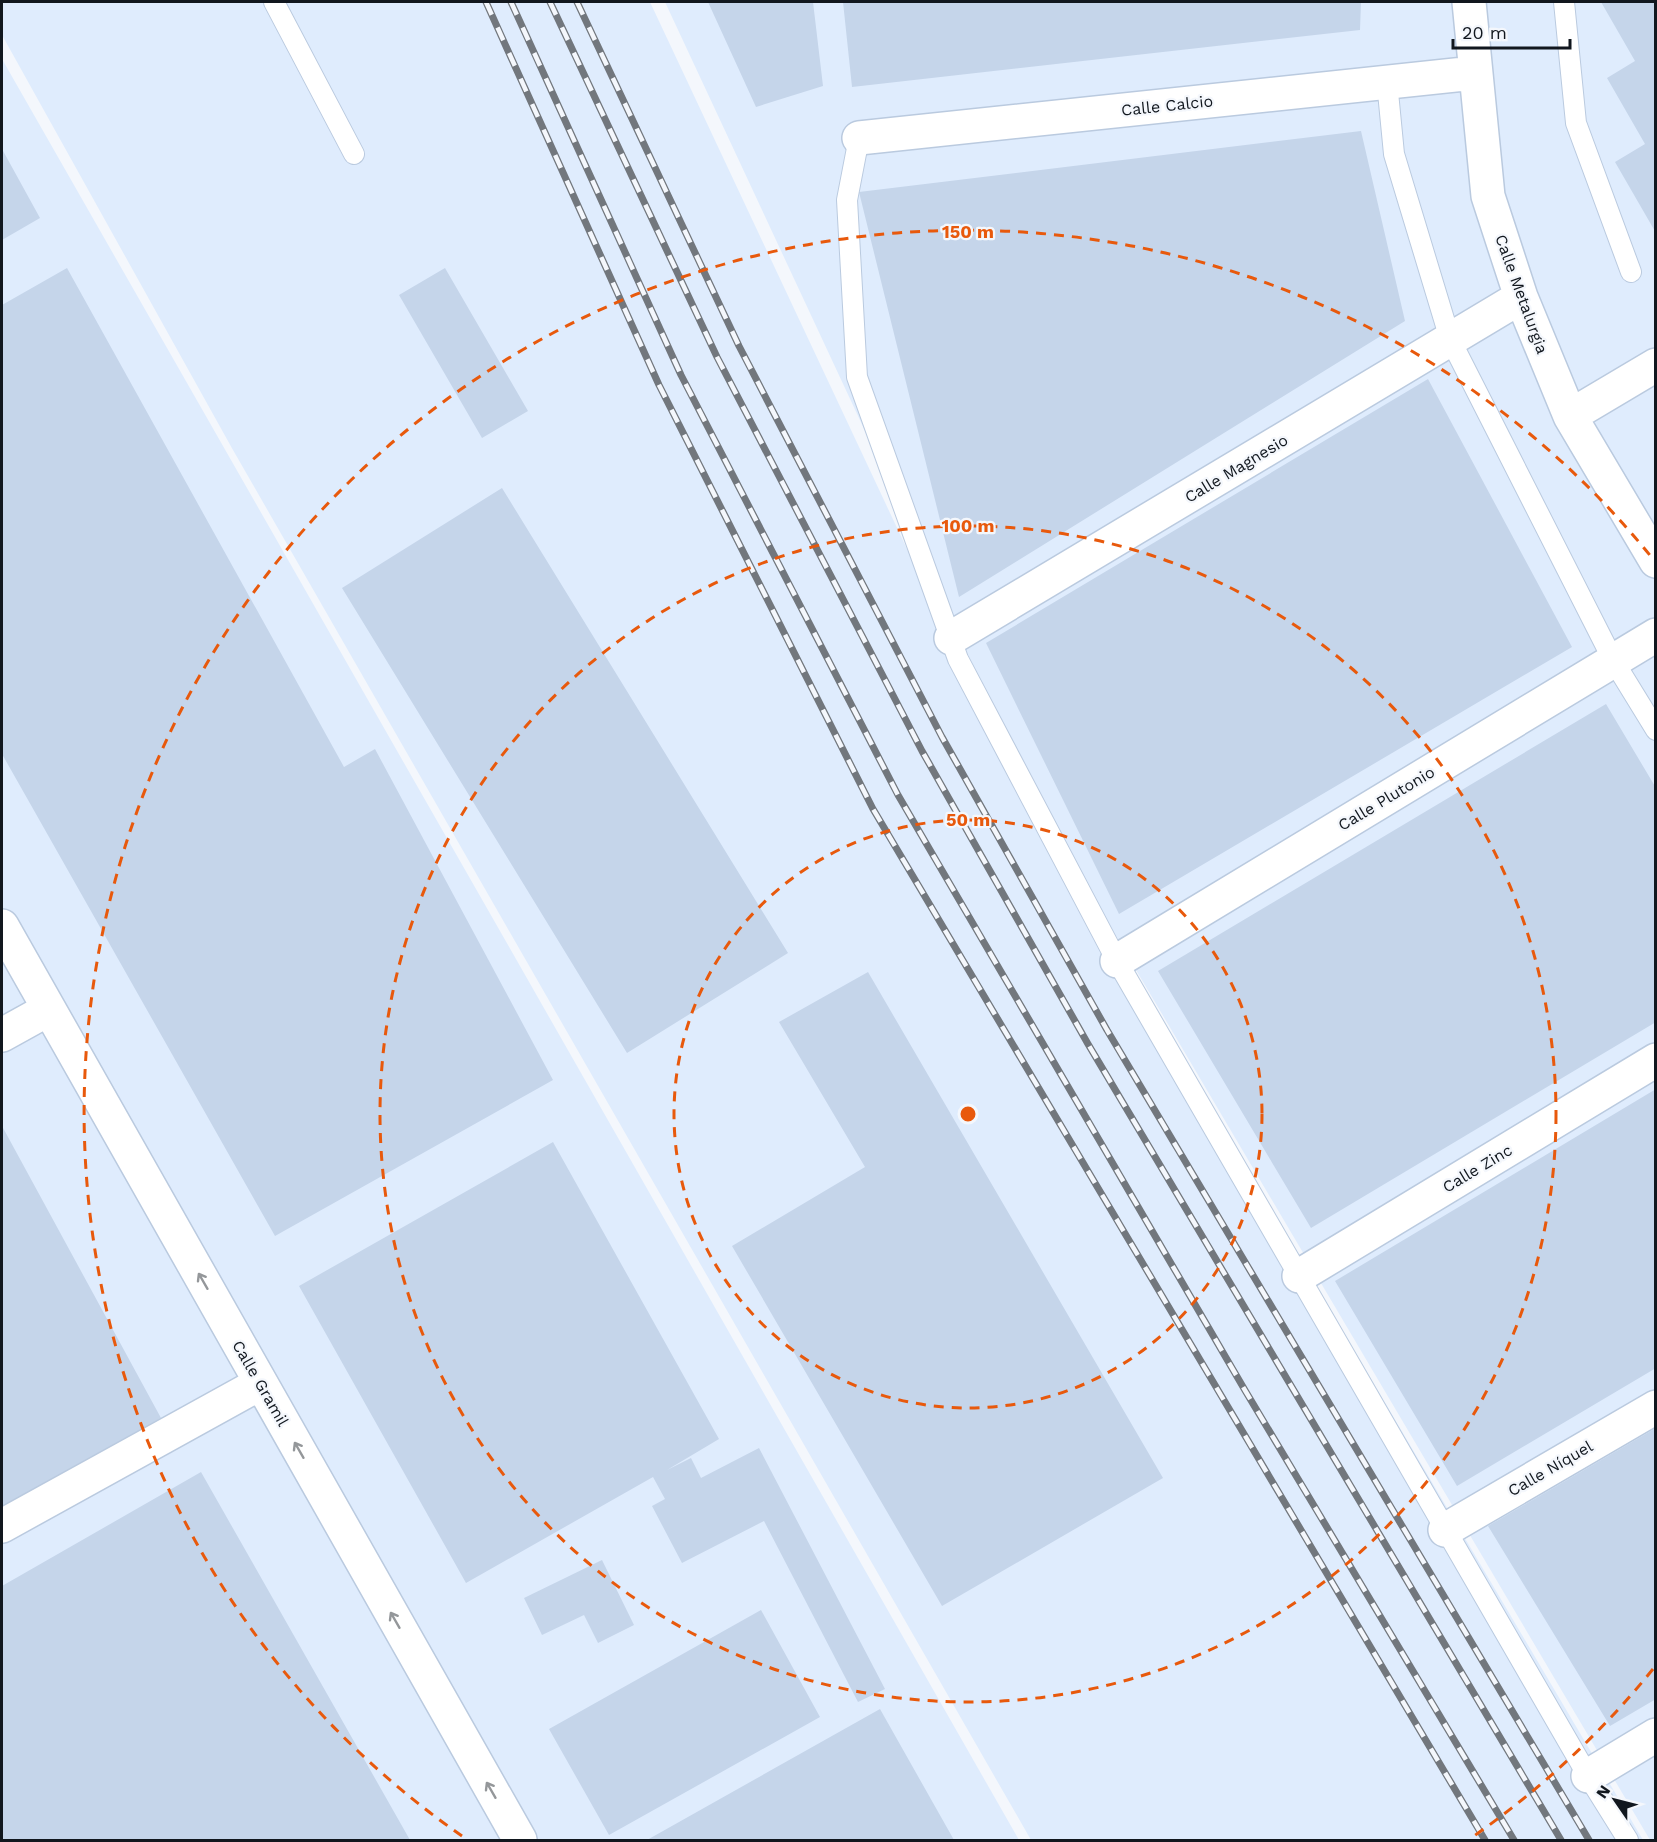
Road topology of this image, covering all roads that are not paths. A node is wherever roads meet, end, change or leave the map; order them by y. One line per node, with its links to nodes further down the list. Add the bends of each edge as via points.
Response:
1 (274, 2): 7 (lane)
2 (1469, 2): 4 (street, Calle Metalurgia)
3 (1564, 2): 8 (lane, via 1576,123)
4 (1474, 72): 5 (street, Calle Calcio); 9 (street, Calle Metalurgia, via 1488,196)
5 (1387, 82): 6 (street, Calle Calcio); 10 (lane, via 1394,154)
6 (859, 138): 15 (lane, via 847,200 857,377)
7 (354, 154)
8 (1631, 272)
9 (1521, 297): 10 (street, Calle Magnesio); 12 (street, Calle Metalurgia)
10 (1450, 339): 15 (street, Calle Magnesio); 16 (lane)
11 (1655, 366): 12 (street)
12 (1570, 416): 13 (street, Calle Metalurgia)
13 (1656, 561)
14 (1656, 635): 16 (street, Calle Plutonio)
15 (951, 638): 19 (lane, via 958,659)
16 (1613, 660): 17 (lane); 19 (street, Calle Plutonio)
17 (1656, 730)
18 (2, 926): 20 (street, Calle Gramil)
19 (1117, 961): 23 (lane)
20 (49, 1009): 21 (street); 24 (street, Calle Gramil, one-way to 20)
21 (2, 1035)
22 (1656, 1060): 23 (street, Calle Zinc)
23 (1299, 1276): 27 (lane)
24 (261, 1383): 26 (street); 30 (street, Calle Gramil, one-way to 24)
25 (1656, 1407): 27 (street, Calle Níquel)
26 (2, 1526)
27 (1445, 1530): 29 (lane)
28 (1656, 1735): 29 (street)
29 (1588, 1776): 31 (lane)
30 (520, 1840)
31 (1628, 1840)

